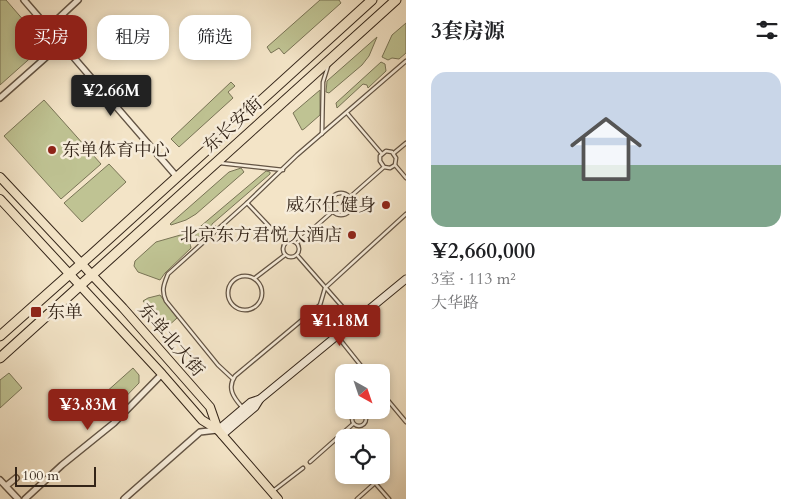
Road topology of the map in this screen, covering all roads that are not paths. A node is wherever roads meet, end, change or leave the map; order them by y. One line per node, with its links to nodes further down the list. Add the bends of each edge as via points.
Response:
1 (24, 0): 5 (street)
2 (78, 0): 6 (street)
3 (372, 0): 22 (highway, 东长安街)
4 (396, 0): 9 (highway, 东长安街)
5 (38, 15)
6 (62, 15)
7 (43, 60): 11 (street)
8 (75, 60): 22 (street)
9 (329, 60): 13 (lane, via 323,82); 17 (highway, 东长安街)
10 (406, 61): 12 (lane)
11 (0, 98)
12 (346, 114): 13 (lane); 15 (lane)
13 (322, 134): 20 (lane)
14 (406, 143): 16 (lane)
15 (382, 154): 16 (lane, via 386,151); 19 (lane, via 380,161)
16 (394, 154): 18 (lane)
17 (215, 163): 20 (lane); 35 (highway, 东长安街)
18 (394, 165): 19 (lane); 23 (lane)
19 (384, 167): 24 (lane)
20 (283, 170): 26 (lane)
21 (0, 177): 33 (main road, 东单北大街)
22 (177, 177): 33 (highway, 东长安街)
23 (406, 178)
24 (350, 197): 27 (lane, via 352,204 347,214 339,215); 27 (lane, via 341,192 334,195 330,205)
25 (0, 199): 34 (main road, 东单北大街)
26 (247, 203): 29 (lane); 46 (lane, via 168,274 162,293 218,365)
27 (333, 211): 30 (lane)
28 (406, 214): 39 (lane)
29 (285, 243): 30 (lane); 31 (lane, via 282,250)
30 (297, 243): 32 (lane)
31 (285, 255): 32 (lane, via 290,258); 36 (lane)
32 (297, 255): 39 (lane)
33 (82, 263): 34 (highway, 东长安街); 35 (main road, 东单北大街)
34 (70, 274): 38 (main road, 东单北大街); 41 (highway, 东长安街)
35 (93, 275): 38 (highway, 东长安街); 55 (main road, 东单北大街, via 210,407)
36 (255, 278): 36 (lane, via 245,275 231,283 228,288 230,299 237,308 248,310 258,304 262,288)
37 (406, 279): 40 (street)
38 (80, 286): 43 (highway, 东长安街); 45 (main road, 东单北大街)
39 (326, 288): 40 (lane); 46 (lane, via 320,305)
40 (355, 321): 42 (street)
41 (0, 336)
42 (337, 336): 44 (lane); 47 (street)
43 (0, 358)
44 (360, 364)
45 (162, 374): 55 (main road, 东单北大街, via 202,420); 66 (street, via 114,423)
46 (233, 379): 49 (lane, via 231,390)
47 (260, 399): 49 (street); 55 (street)
48 (390, 402): 52 (lane)
49 (244, 409): 55 (street)
50 (352, 419): 53 (lane)
51 (365, 419): 53 (lane, via 364,425)
52 (406, 422)
53 (353, 424): 54 (lane)
54 (347, 429)
55 (220, 432): 64 (main road, 东单北大街); 67 (street, via 200,432)
56 (335, 440): 57 (lane)
57 (310, 462)
58 (303, 468): 64 (lane)
59 (16, 478): 63 (street)
60 (0, 480): 63 (street)
61 (374, 484): 68 (lane)
62 (376, 484): 69 (lane)
63 (6, 486): 65 (street)
64 (273, 496)
65 (18, 499)
66 (25, 499)
67 (124, 499)
68 (357, 499)
69 (389, 499)

